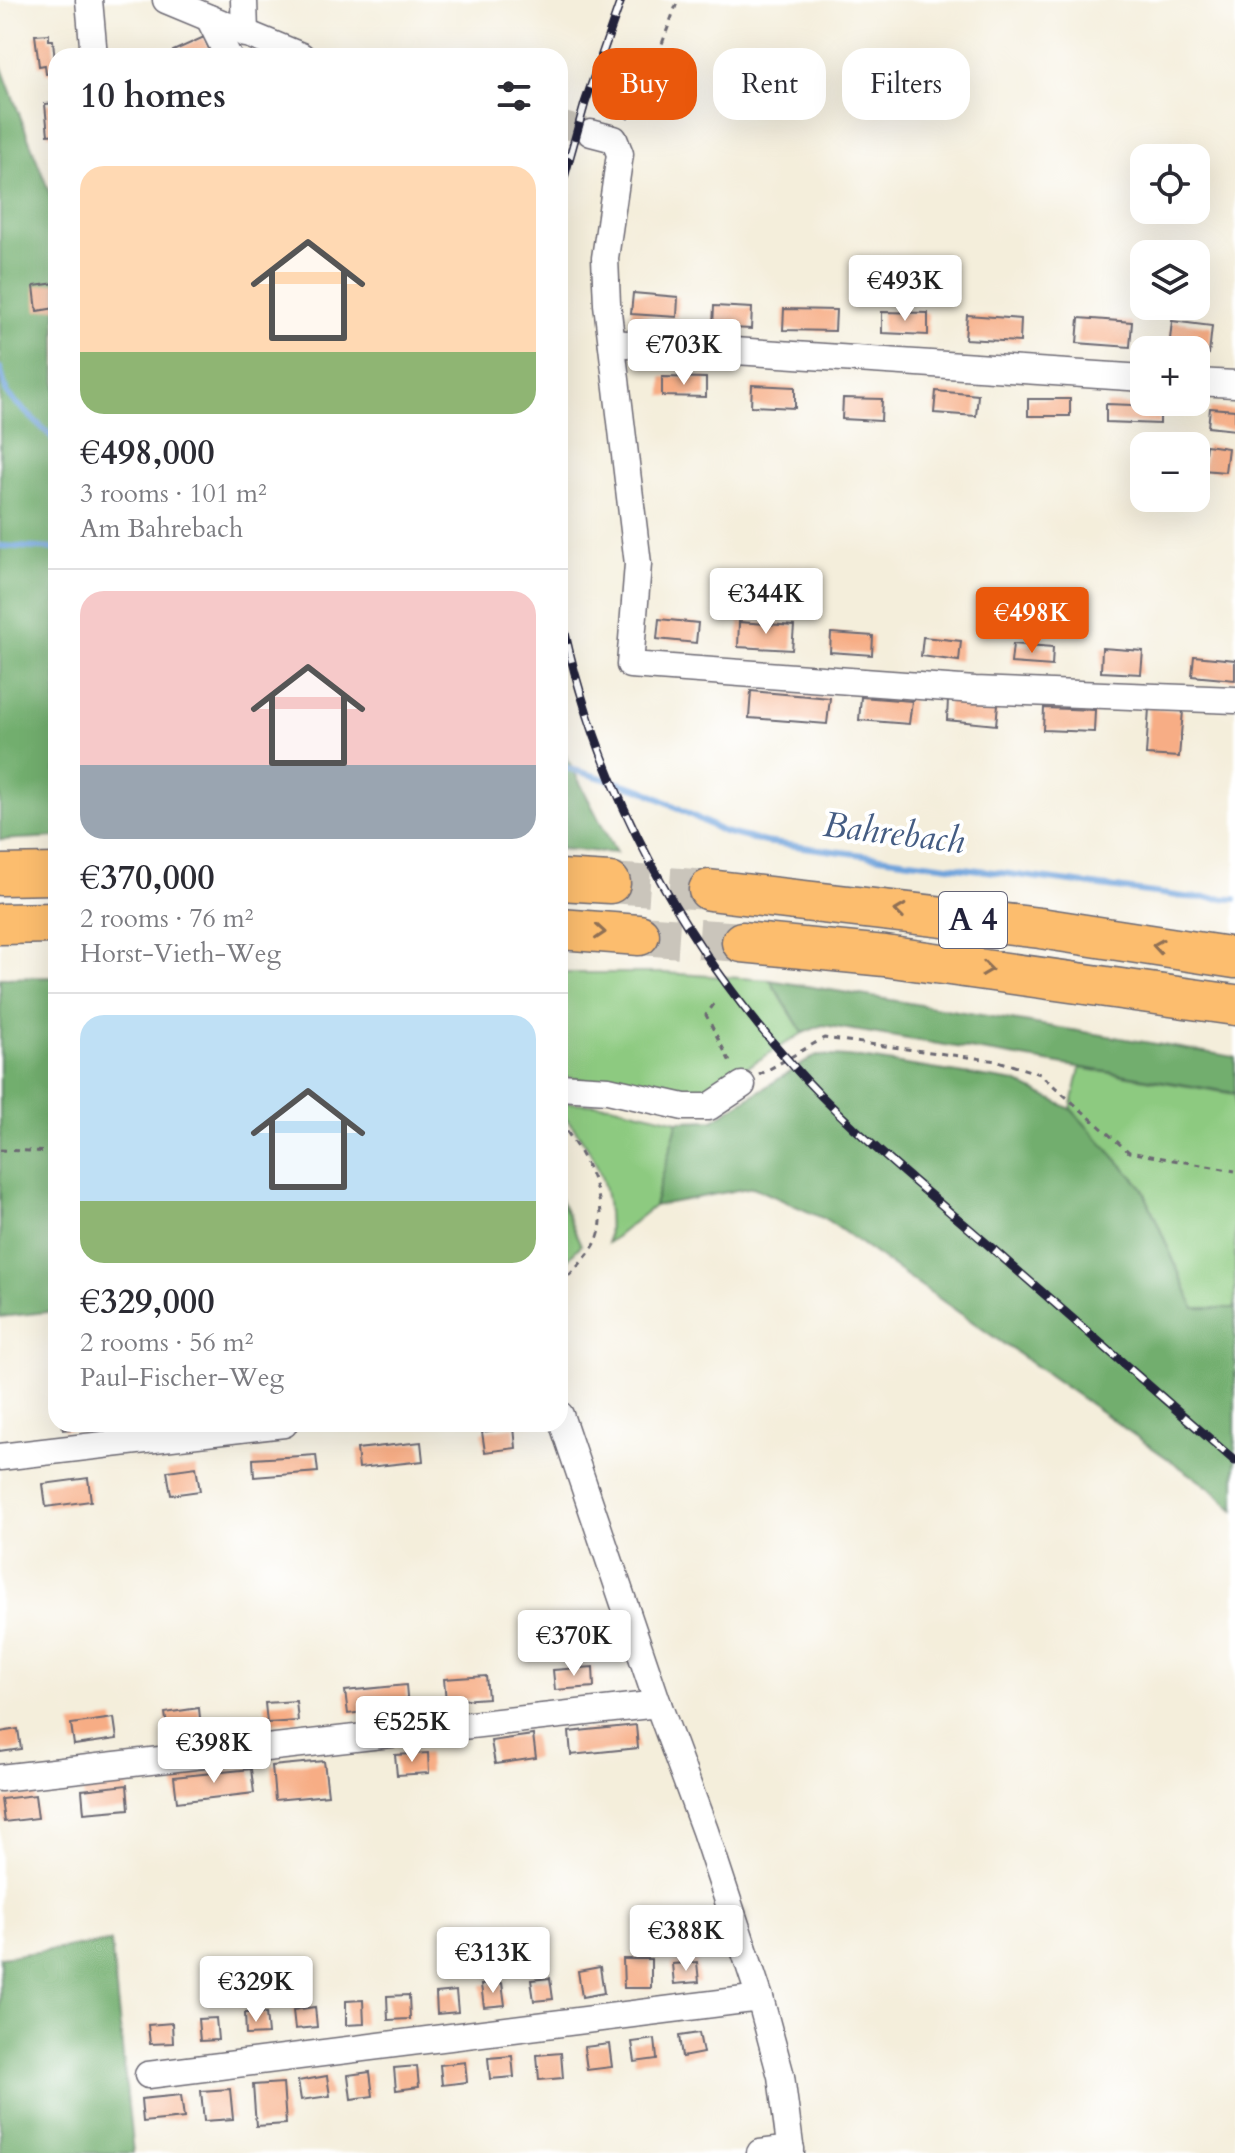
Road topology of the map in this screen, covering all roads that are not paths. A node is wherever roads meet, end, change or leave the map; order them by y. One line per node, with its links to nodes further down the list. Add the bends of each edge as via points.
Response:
1 (89, 0): 6 (street)
2 (166, 0): 4 (street)
3 (244, 0): 5 (street)
4 (209, 18): 5 (street); 7 (street)
5 (245, 34): 8 (street)
6 (93, 48)
7 (224, 48)
8 (281, 48)
9 (602, 136): 10 (street, via 620,154 605,258)
10 (612, 343): 11 (street); 14 (street, via 638,564 630,665 975,690)
11 (1130, 377)
12 (1210, 383): 13 (street)
13 (1235, 384)
14 (1235, 700)
15 (48, 874): 16 (highway)
16 (0, 875)
17 (568, 880): 18 (highway)
18 (610, 883)
19 (709, 890): 25 (highway, A 4, one-way to 19, via 1040,928)
20 (48, 923): 21 (highway)
21 (0, 924)
22 (568, 930): 23 (highway, one-way to 23)
23 (639, 935)
24 (742, 942): 26 (highway, A 4, one-way to 26, via 885,956)
25 (1235, 958)
26 (1235, 1005)
27 (742, 1085): 28 (street, via 709,1107)
28 (568, 1088)
29 (215, 1432): 31 (street)
30 (566, 1432): 32 (street)
31 (0, 1457)
32 (658, 1704): 33 (street); 34 (street)
33 (0, 1778)
34 (760, 1998): 35 (street); 36 (street, via 781,2076)
35 (148, 2075)
36 (791, 2151): 37 (street)
37 (760, 2153)

